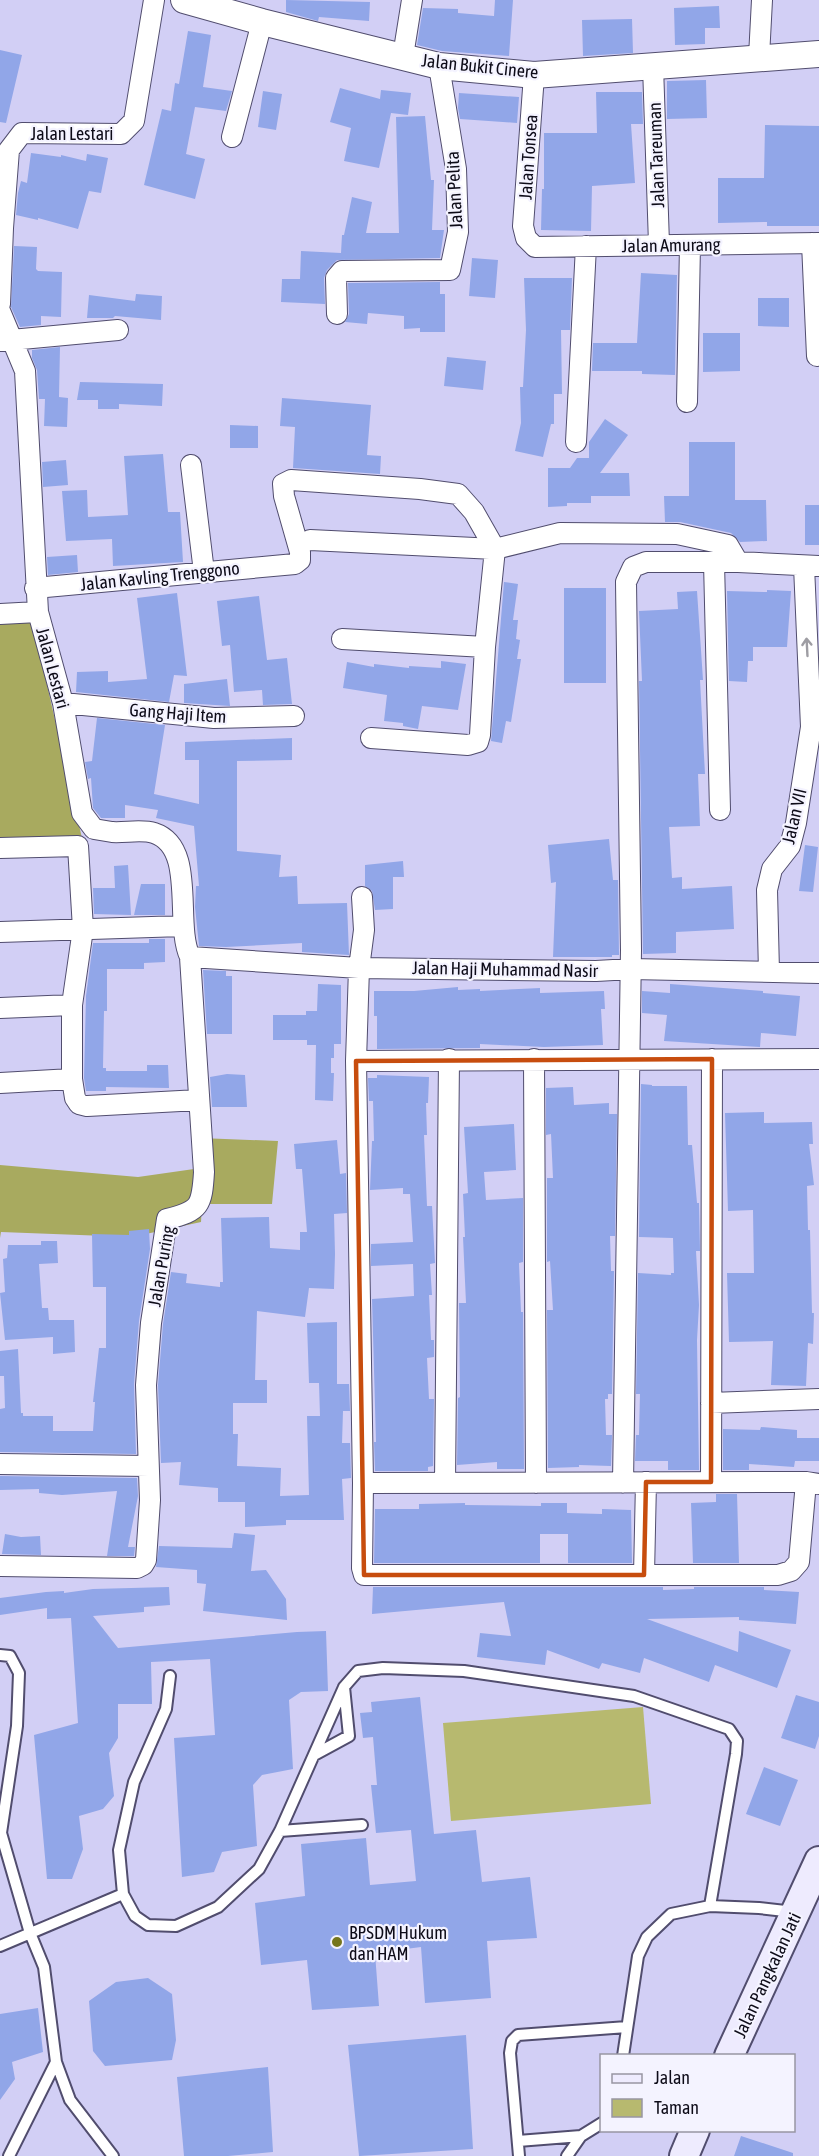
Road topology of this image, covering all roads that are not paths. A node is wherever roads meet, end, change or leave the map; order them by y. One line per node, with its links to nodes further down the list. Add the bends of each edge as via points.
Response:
1 (154, 0): 18 (street, Jalan Lestari, via 134,121 121,134 21,133 9,150)
2 (184, 0): 5 (street, Jalan Bukit Cinere)
3 (412, 0): 7 (street)
4 (762, 0): 8 (street)
5 (262, 22): 7 (street, Jalan Bukit Cinere); 12 (street)
6 (819, 54): 8 (street, Jalan Bukit Cinere)
7 (403, 56): 9 (street, Jalan Bukit Cinere)
8 (759, 57): 10 (street, Jalan Bukit Cinere)
9 (439, 66): 11 (street, Jalan Bukit Cinere); 20 (street, Jalan Pelita, via 456,169 458,232 450,270 342,271 336,278)
10 (653, 66): 11 (street, Jalan Bukit Cinere); 15 (street, Jalan Tareuman)
11 (534, 75): 13 (street, Jalan Tonsea, via 523,226)
12 (232, 137)
13 (526, 238): 17 (street, Jalan Amurang, via 535,247)
14 (815, 243): 16 (street, Jalan Amurang); 23 (street)
15 (659, 244): 16 (street, Jalan Amurang); 17 (street, Jalan Amurang)
16 (690, 244): 24 (street)
17 (586, 246): 25 (street)
18 (0, 304)
19 (0, 311): 22 (street, Jalan Lestari)
20 (337, 314)
21 (118, 330): 22 (street)
22 (6, 340): 33 (street, Jalan Lestari, via 25,371)
23 (817, 356)
24 (687, 402)
25 (576, 442)
26 (191, 465): 32 (street)
27 (310, 540): 28 (street)
28 (495, 549): 30 (street, via 560,533 677,534 728,545); 32 (street, Jalan Kavling Trenggono, via 474,512 458,494 291,480 283,484 284,496 300,560 295,564); 37 (street)
29 (714, 562): 30 (street); 43 (street); 51 (street, via 646,562 633,567 626,582)
30 (738, 562): 31 (street)
31 (811, 566): 41 (street, Jalan VII, one-way to 31)
32 (204, 572): 33 (street, Jalan Kavling Trenggono)
33 (35, 588): 34 (street, Jalan Lestari)
34 (38, 612): 35 (street); 38 (street, Jalan Lestari)
35 (0, 614)
36 (342, 639): 37 (street)
37 (485, 647): 42 (street, via 478,742 468,745)
38 (63, 703): 40 (street, Gang Haji Item, via 214,718); 46 (street, Jalan Lestari, via 82,813 94,829 152,832 166,838 175,850 181,870)
39 (819, 707): 41 (street, Jalan VII)
40 (294, 716)
41 (811, 727): 52 (street, Jalan VII, via 790,846 772,869 767,890)
42 (371, 738)
43 (720, 810)
44 (0, 848): 47 (street, via 78,846)
45 (362, 897): 50 (street, via 364,930)
46 (182, 926): 47 (street); 49 (street, Jalan Lestari)
47 (82, 929): 48 (street); 54 (street)
48 (0, 932)
49 (190, 957): 50 (street, Jalan Haji Muhammad Nasir); 64 (street, Jalan Puring)
50 (359, 968): 51 (street, Jalan Haji Muhammad Nasir); 61 (street)
51 (631, 969): 52 (street, Jalan Haji Muhammad Nasir); 58 (street)
52 (769, 972): 53 (street, Jalan Haji Muhammad Nasir)
53 (819, 973)
54 (72, 1005): 55 (street); 62 (street)
55 (0, 1008)
56 (449, 1059): 57 (street); 61 (street); 72 (street)
57 (534, 1059): 58 (street); 73 (street)
58 (628, 1059): 59 (street); 74 (street)
59 (712, 1059): 60 (street); 66 (street)
60 (819, 1059)
61 (356, 1061): 71 (street)
62 (72, 1079): 63 (street); 64 (street, via 75,1098 87,1106)
63 (0, 1083)
64 (199, 1100): 68 (street, Jalan Puring, via 203,1186 194,1210 166,1219 151,1323 146,1385)
65 (819, 1399): 66 (street)
66 (711, 1403): 70 (street)
67 (0, 1464): 68 (street)
68 (148, 1466): 77 (street, Jalan Puring, via 150,1500 143,1565)
69 (646, 1482): 70 (street); 74 (street); 78 (street)
70 (711, 1482): 75 (street)
71 (363, 1483): 72 (street); 78 (street, via 364,1575)
72 (445, 1483): 73 (street)
73 (536, 1483): 74 (street)
74 (623, 1483)
75 (813, 1483): 76 (street)
76 (811, 1531): 78 (street, via 798,1562 791,1571 778,1575)
77 (0, 1566)
78 (644, 1575)
79 (0, 1655): 89 (lane, via 10,1656 19,1673 17,1726 1,1833)
80 (170, 1676): 86 (lane, via 166,1708 134,1782 119,1850)
81 (344, 1687): 82 (lane); 82 (lane, via 349,1736); 87 (lane, via 358,1671 464,1671 634,1696 729,1729 737,1741 736,1754)
82 (314, 1755): 84 (lane)
83 (362, 1825): 84 (lane)
84 (280, 1831): 86 (lane, via 259,1869 218,1907 176,1926 148,1925 135,1916)
85 (819, 1861): 88 (main road, Jalan Pangkalan Jati)
86 (123, 1894): 89 (lane)
87 (710, 1906): 88 (lane); 91 (lane, via 671,1914 647,1938 638,1956)
88 (796, 1913): 93 (main road, Jalan Pangkalan Jati)
89 (30, 1933): 90 (lane); 94 (lane, via 44,1967)
90 (0, 1946)
91 (627, 2027): 92 (lane); 98 (lane, via 518,2036 512,2041)
92 (623, 2054)
93 (729, 2054)
94 (56, 2062): 99 (lane); 100 (lane, via 70,2100)
95 (600, 2124): 97 (lane)
96 (694, 2132): 103 (main road)
97 (581, 2136): 98 (lane); 102 (lane)
98 (518, 2141): 101 (lane)
99 (9, 2156)
100 (113, 2156)
101 (519, 2156)
102 (567, 2156)
103 (684, 2156)

